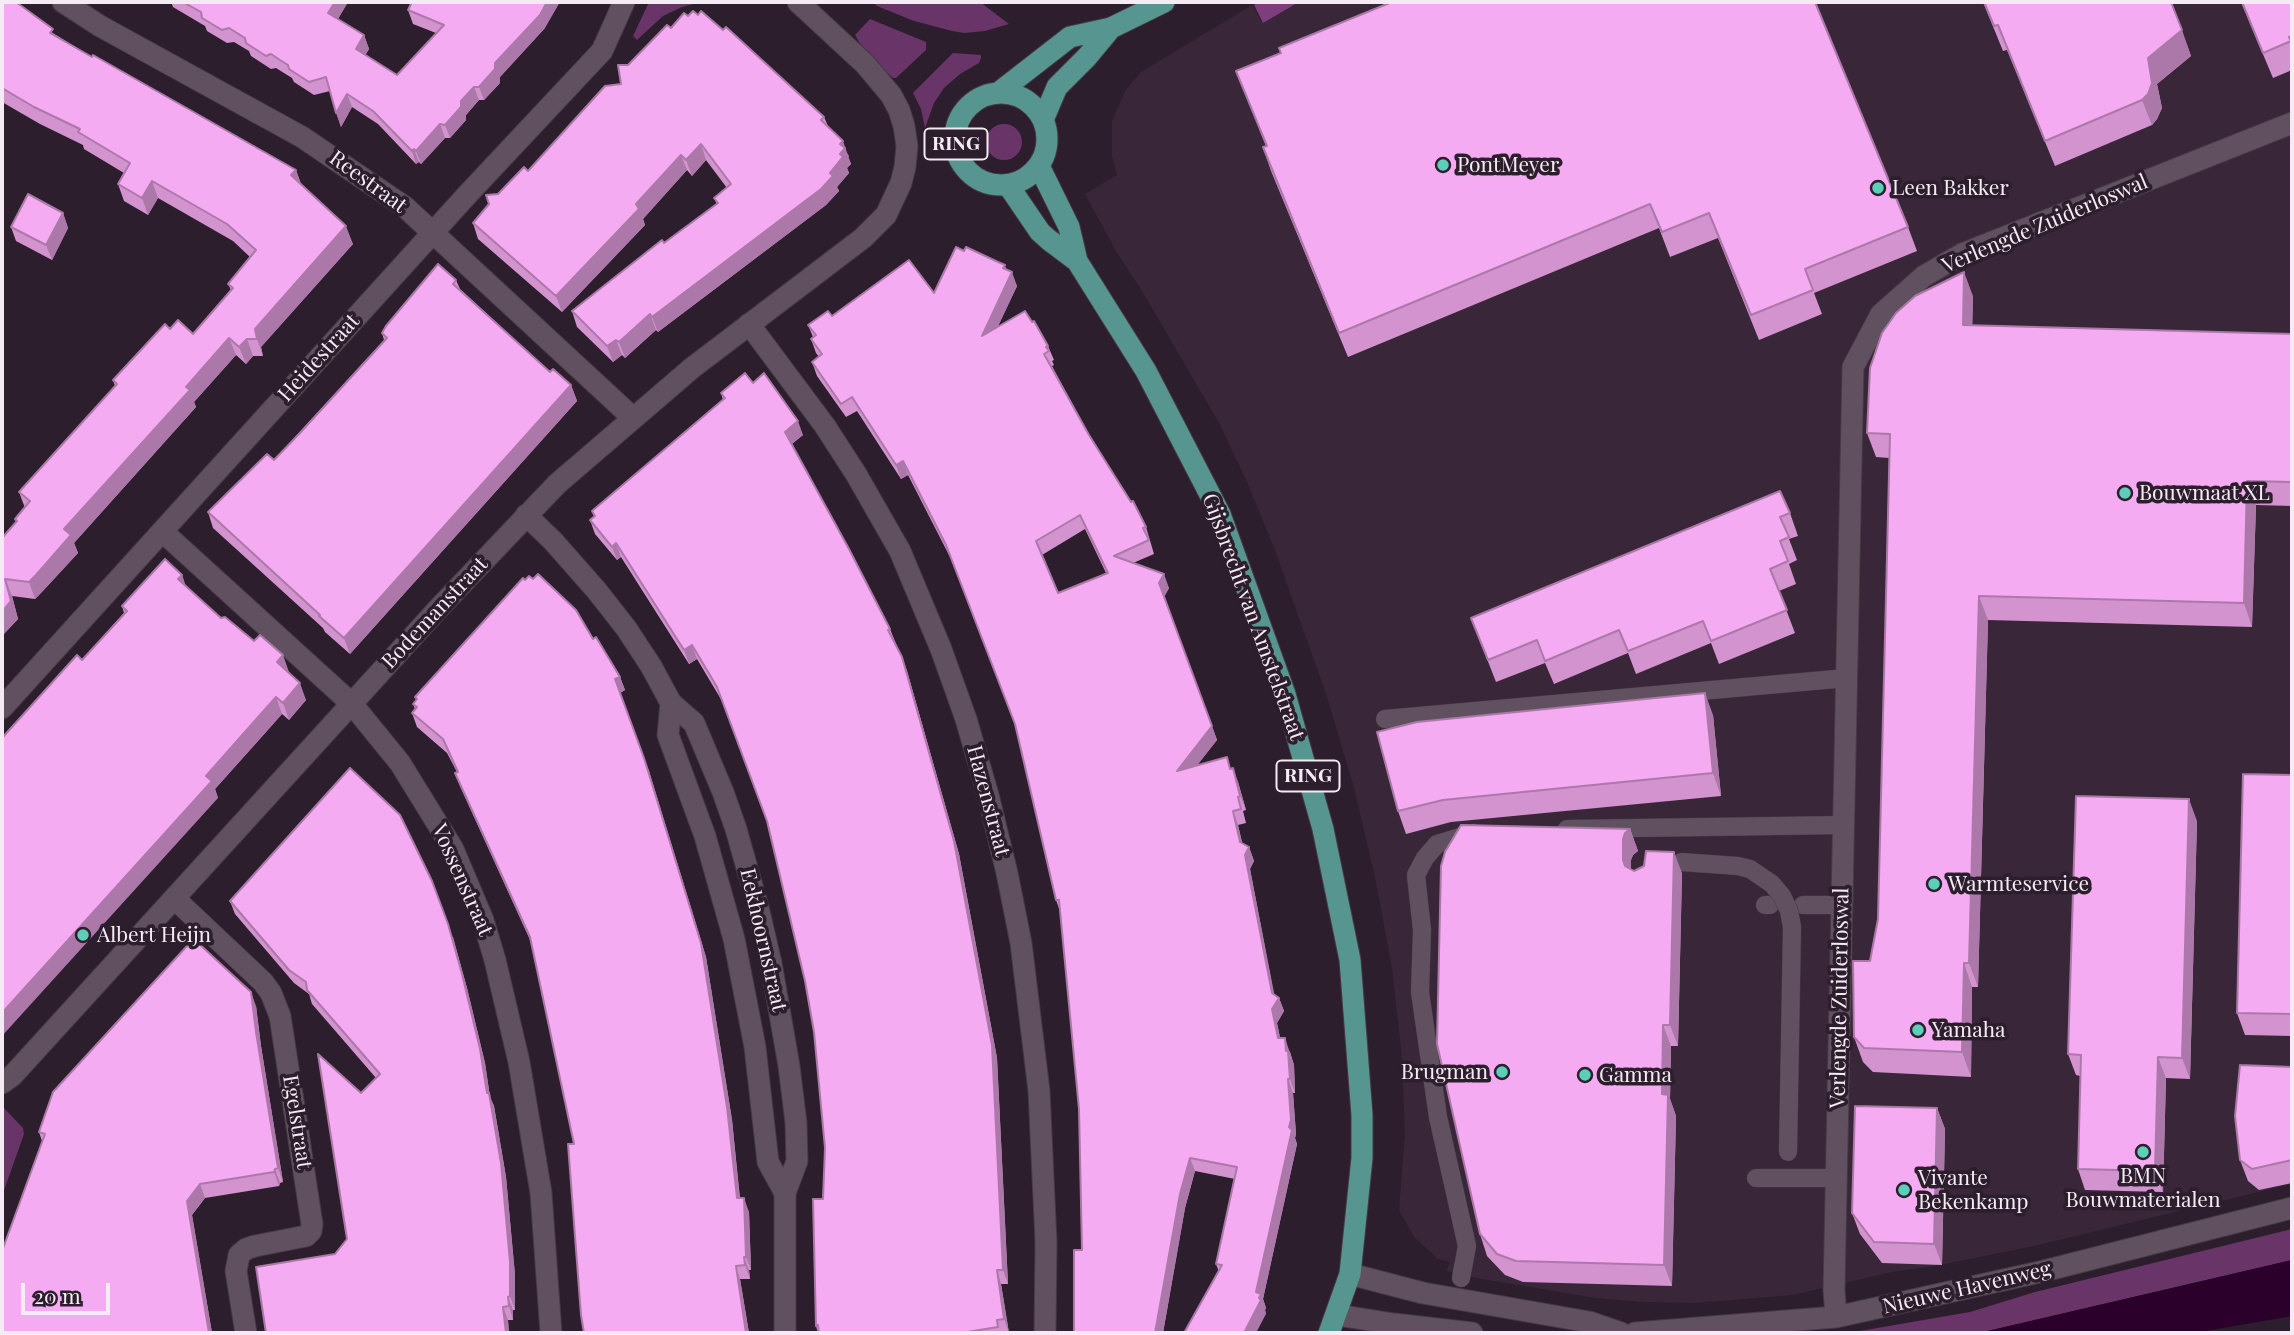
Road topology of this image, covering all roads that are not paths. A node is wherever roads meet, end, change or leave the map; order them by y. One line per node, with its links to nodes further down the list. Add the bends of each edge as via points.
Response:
1 (63, 2): 11 (street, Reestraat, via 302,137 405,207)
2 (624, 2): 11 (street, Heidestraat, via 602,51)
3 (798, 2): 13 (street, Bodemanstraat, via 865,64 891,95 905,126 907,146 901,183 886,215 863,238)
4 (1164, 2): 5 (main road, RING)
5 (1111, 28): 6 (main road, RING, via 1070,37); 7 (main road, RING, via 1057,87)
6 (998, 93): 7 (main road, via 1024,100); 10 (main road, RING, via 969,106 955,135 956,150 974,176 993,185)
7 (1043, 120): 9 (main road, RING, via 1047,143)
8 (2292, 123): 17 (street, Verlengde Zuiderloswal, via 1962,254 1924,276 1881,314 1853,368)
9 (1039, 166): 10 (main road); 12 (main road, RING, via 1069,227)
10 (1008, 185): 12 (main road, RING, via 1040,232)
11 (433, 233): 14 (street, Reestraat); 16 (street, Heidestraat)
12 (1077, 261): 35 (main road, Gijsbrecht van Amstelstraat / RING, via 1146,372 1220,514 1285,694 1323,829 1350,960 1362,1115 1363,1158)
13 (749, 324): 14 (street, Bodemanstraat); 42 (street, Hazenstraat, via 825,426 900,551 941,649 985,783 1007,873 1040,1091)
14 (633, 418): 15 (street, Bodemanstraat)
15 (526, 515): 18 (street, Eekhoornstraat, via 626,628); 19 (street, Bodemanstraat)
16 (163, 532): 19 (street, Vossenstraat); 20 (street, Heidestraat)
17 (1847, 678): 21 (lane); 22 (street, Verlengde Zuiderloswal)
18 (671, 703): 33 (street, Eekhoornstraat, via 668,735 705,836 734,939 755,1047 768,1162); 33 (street, Eekhoornstraat, via 694,723 723,792 758,907 781,1017 796,1123 797,1161)
19 (352, 704): 26 (street, Bodemanstraat); 40 (street, Vossenstraat, via 423,799 453,849 483,920 519,1062 535,1148)
20 (2, 708)
21 (1385, 719)
22 (1844, 825): 23 (lane); 28 (street, Verlengde Zuiderloswal)
23 (1552, 829)
24 (1484, 830): 36 (lane, via 1437,844 1416,875 1422,930 1420,992 1438,1117 1467,1246)
25 (1674, 862): 31 (lane, bridge, via 1751,869 1772,884 1789,911)
26 (175, 899): 29 (street, Bodemanstraat); 39 (street, Egelstraat, via 262,982 280,1016 312,1224 306,1236 255,1246 240,1255 236,1271)
27 (1803, 905): 28 (lane)
28 (1842, 905): 32 (street, Verlengde Zuiderloswal)
29 (5, 1075)
30 (1756, 1178): 31 (lane)
31 (1788, 1178): 32 (lane)
32 (1836, 1178): 37 (street, Verlengde Zuiderloswal)
33 (785, 1193): 41 (street, Eekhoornstraat)
34 (2292, 1208): 37 (street, Nieuwe Havenweg, via 2044,1271)
35 (1350, 1275): 36 (street, via 1401,1289); 38 (main road, Gijsbrecht van Amstelstraat / RING)
36 (1460, 1288): 44 (street)
37 (1836, 1317): 45 (street, Nieuwe Havenweg)
38 (1333, 1324): 43 (street)
39 (246, 1333)
40 (551, 1333)
41 (785, 1333)
42 (1045, 1333)
43 (1472, 1333)
44 (1621, 1333)
45 (1635, 1333)

